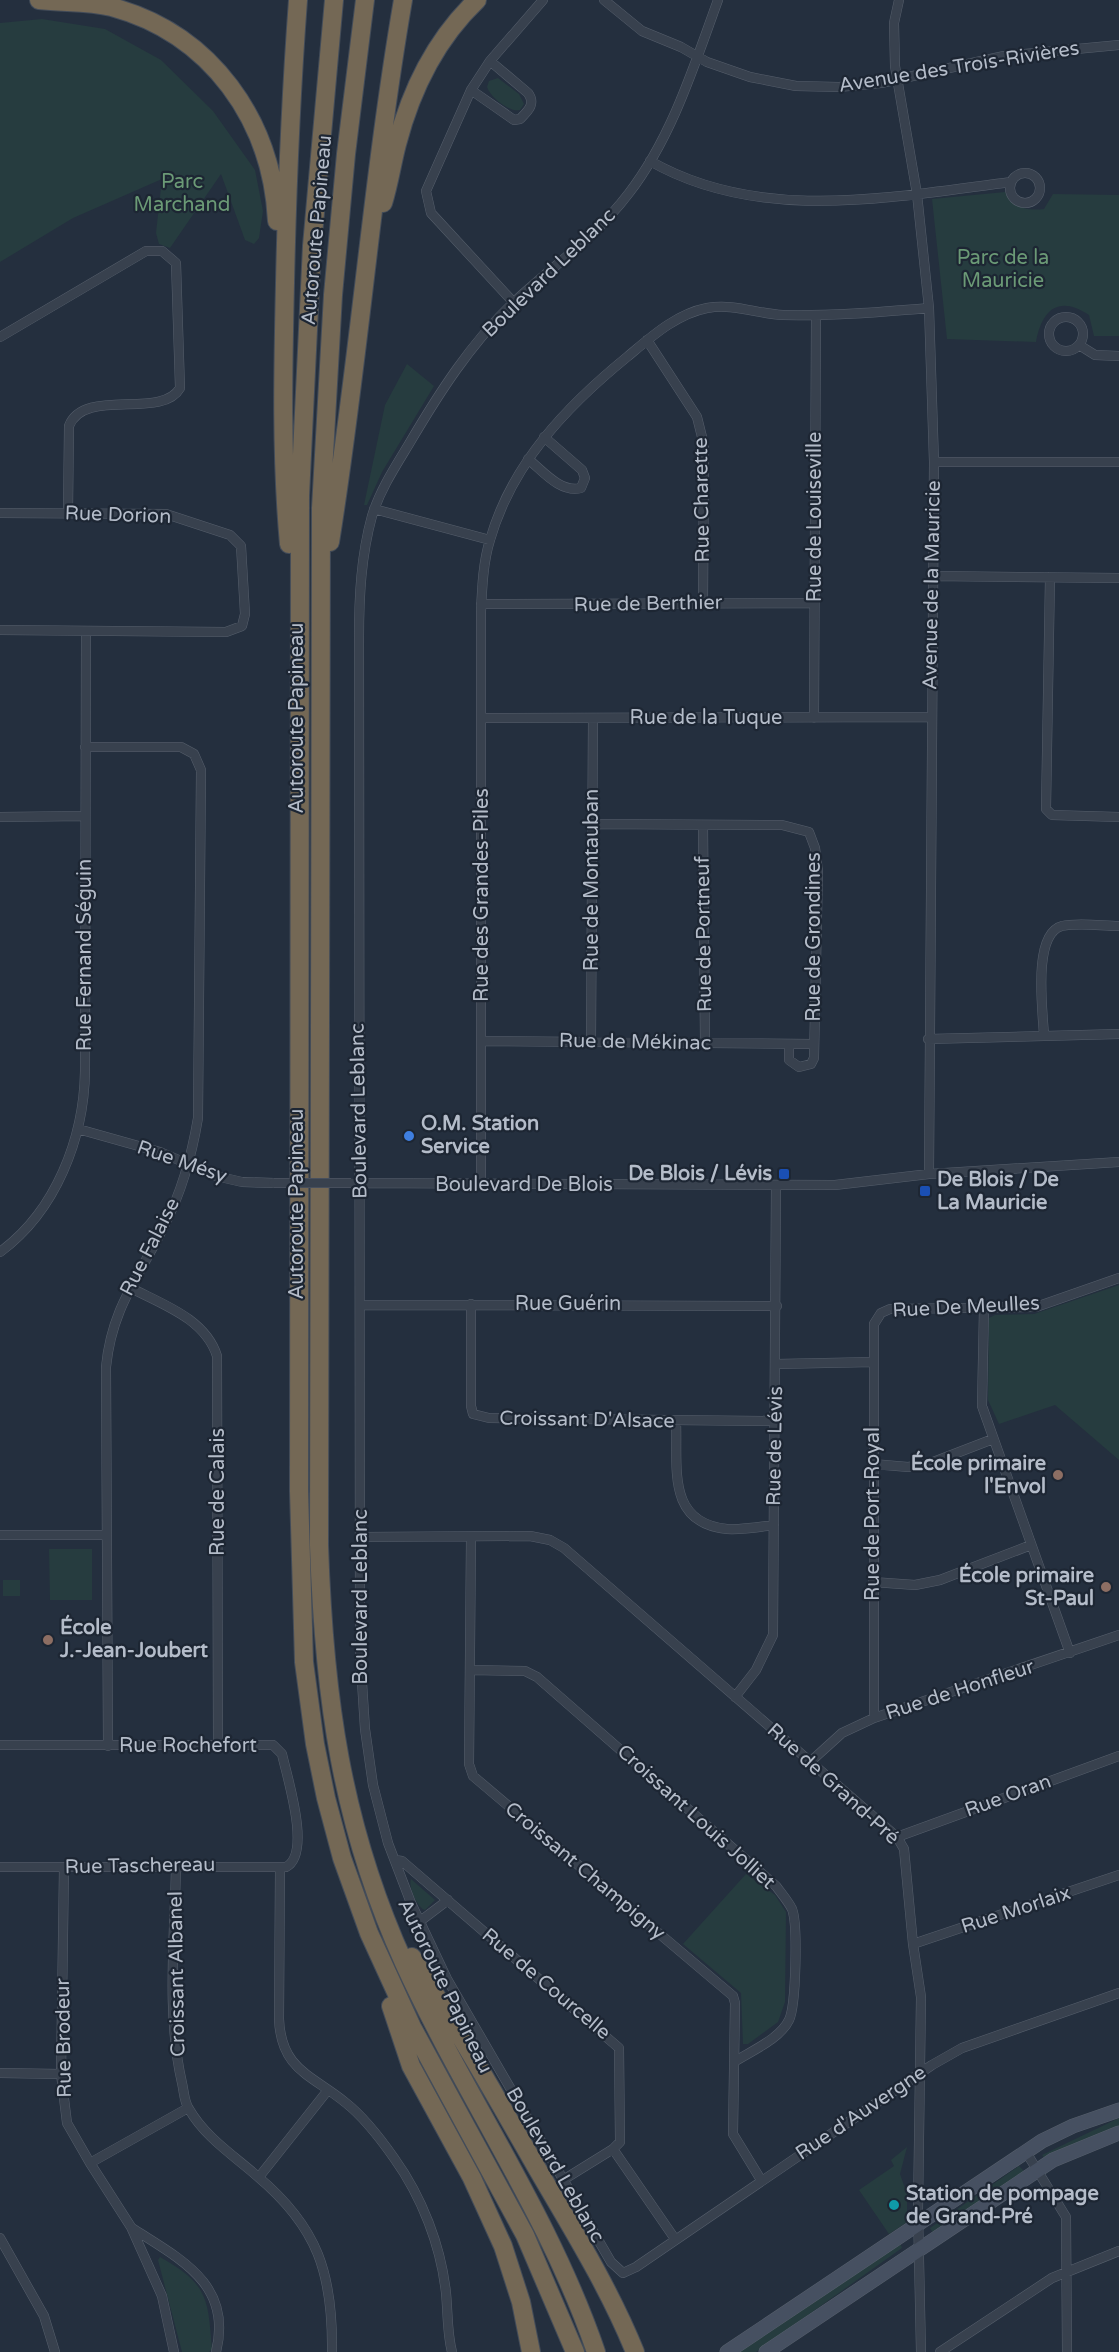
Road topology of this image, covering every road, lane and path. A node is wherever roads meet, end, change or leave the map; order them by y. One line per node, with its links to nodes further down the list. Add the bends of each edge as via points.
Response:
1 (39, 0): 20 (highway, via 83,2 139,16 180,38 214,66 244,105 264,149)
2 (297, 0): 20 (highway)
3 (334, 0): 45 (highway, Autoroute Papineau, via 315,198 305,365)
4 (365, 0): 42 (highway, Autoroute Papineau, via 332,306)
5 (403, 0): 19 (highway)
6 (477, 0): 19 (highway, via 443,39 417,85)
7 (543, 0): 13 (street)
8 (604, 0): 12 (street, Avenue des Trois-Rivières, via 642,31)
9 (718, 0): 12 (street, Boulevard Leblanc)
10 (898, 0): 14 (street, Avenue de la Mauricie, via 893,34)
11 (1119, 45): 14 (street, Avenue des Trois-Rivières, via 1004,56)
12 (698, 56): 14 (street, Avenue des Trois-Rivières, via 750,77 796,86 838,87); 16 (street, Boulevard Leblanc)
13 (490, 62): 15 (street); 15 (street, via 528,93 532,105 520,119 514,120)
14 (897, 81): 18 (street, Avenue de la Mauricie)
15 (471, 90): 21 (street, via 428,185 427,202 434,217)
16 (650, 162): 18 (street, via 701,183 775,201 841,201); 21 (street, Boulevard Leblanc, via 600,229)
17 (1011, 182): 18 (street)
18 (917, 194): 22 (street, Avenue de la Mauricie)
19 (367, 250): 42 (highway, via 344,453)
20 (286, 263): 45 (highway, via 283,477)
21 (514, 303): 32 (street, Boulevard Leblanc, via 452,375 389,476)
22 (929, 308): 23 (street, Rue des Grandes-Piles); 30 (street, Avenue de la Mauricie)
23 (816, 316): 25 (street, Rue des Grandes-Piles, via 765,314 730,305 705,308 668,323); 39 (street, Rue de Louiseville)
24 (0, 337): 34 (street, via 146,251 162,251 176,263 180,388 169,399 85,409 72,418)
25 (647, 340): 28 (street, Rue des Grandes-Piles, via 586,390); 41 (street, Rue Charette, via 697,417 704,445)
26 (1079, 345): 27 (street, via 1095,355)
27 (1119, 356)
28 (544, 437): 29 (street, Rue des Grandes-Piles); 29 (street, via 582,470 585,478 581,488 558,485)
29 (528, 459): 35 (street, Rue des Grandes-Piles)
30 (934, 462): 31 (street); 36 (street, Avenue de la Mauricie)
31 (1119, 462)
32 (374, 509): 35 (street); 69 (street, Boulevard Leblanc, via 359,590)
33 (0, 513): 34 (street, Rue Dorion)
34 (68, 513): 44 (street, Rue Dorion, via 172,515 230,535 239,541 243,552 245,618 238,629)
35 (490, 540): 40 (street, Rue des Grandes-Piles)
36 (932, 576): 37 (street); 47 (street, Avenue de la Mauricie)
37 (1050, 577): 38 (street); 53 (street, via 1046,809 1052,815)
38 (1119, 578)
39 (814, 603): 41 (street, Rue de Berthier); 46 (street, Rue de Louiseville)
40 (481, 604): 41 (street, Rue de Berthier); 48 (street, Rue des Grandes-Piles)
41 (703, 604)
42 (320, 606): 111 (highway, Autoroute Papineau, via 321,1615 327,1690 339,1762 357,1839)
43 (0, 630): 44 (street)
44 (86, 631): 50 (street, Rue Fernand Séguin)
45 (299, 656): 112 (highway, Autoroute Papineau, via 301,1628 309,1706 324,1788)
46 (814, 717): 47 (street, Rue de la Tuque); 49 (street, Rue de la Tuque)
47 (930, 717): 59 (street, Avenue de la Mauricie)
48 (482, 718): 49 (street, Rue de la Tuque); 60 (street, Rue des Grandes-Piles)
49 (592, 718): 54 (street, Rue de Montauban)
50 (85, 747): 51 (street, Rue Fernand Séguin); 67 (street, Rue Falaise, via 181,747 195,754 200,764 200,1099)
51 (85, 816): 52 (street); 65 (street, Rue Fernand Séguin, via 85,1071)
52 (0, 817)
53 (1119, 817)
54 (592, 824): 55 (street); 61 (street, Rue de Montauban)
55 (703, 825): 62 (street, Rue de Portneuf); 64 (street, Rue de Grondines, via 782,825 809,832 818,871)
56 (1119, 926): 58 (street, via 1063,926 1044,944)
57 (1119, 1034): 58 (street)
58 (1044, 1036): 59 (street)
59 (928, 1039): 68 (street, Avenue de la Mauricie)
60 (482, 1041): 61 (street, Rue de Mékinac); 70 (street, Rue des Grandes-Piles)
61 (591, 1042): 62 (street, Rue de Mékinac)
62 (705, 1043): 63 (street, Rue de Mékinac)
63 (789, 1044): 64 (street, Rue de Mékinac); 64 (street, via 789,1060 800,1067 811,1064)
64 (814, 1044)
65 (78, 1130): 67 (street, Rue Mésy, via 160,1152); 72 (street, Rue Fernand Séguin, via 56,1186 39,1214)
66 (1119, 1162): 68 (street, Boulevard De Blois)
67 (188, 1164): 69 (street, Rue Mésy, bridge, via 233,1180); 74 (street, Rue Falaise, via 166,1222)
68 (929, 1174): 71 (street, Boulevard De Blois, via 835,1185)
69 (356, 1183): 70 (street, Boulevard De Blois); 76 (street, Boulevard Leblanc)
70 (482, 1185): 71 (street, Boulevard De Blois)
71 (777, 1185): 77 (street, Rue de Lévis)
72 (0, 1252)
73 (1119, 1278): 78 (street, Rue De Meulles, via 1036,1307)
74 (129, 1287): 87 (street, Rue Falaise, via 114,1321 106,1367); 99 (street, Rue de Calais, via 200,1326 217,1356)
75 (471, 1304): 76 (street, Rue Guérin); 77 (street, Rue Guérin); 82 (street, Croissant D'Alsace, via 473,1414 489,1418)
76 (360, 1305): 90 (street, Boulevard Leblanc)
77 (777, 1306): 81 (street, Rue de Lévis)
78 (984, 1308): 79 (street, Rue De Meulles, via 890,1309); 84 (street, via 982,1406)
79 (881, 1313): 80 (street, Rue de Port-Royal, via 874,1324)
80 (874, 1362): 81 (street); 85 (street, Rue de Port-Royal)
81 (776, 1364): 83 (street, Rue de Lévis)
82 (676, 1422): 83 (street, Croissant D'Alsace); 86 (street, via 679,1492 682,1505 693,1517 709,1526 729,1529)
83 (775, 1422): 86 (street, Rue de Lévis)
84 (993, 1439): 85 (street, via 928,1464); 91 (street)
85 (873, 1464): 92 (street, Rue de Port-Royal)
86 (774, 1526): 96 (street, Rue de Lévis, via 773,1635 756,1670)
87 (106, 1534): 88 (street); 100 (street, Rue Falaise)
88 (0, 1535)
89 (471, 1537): 90 (street, Rue de Grand-Pré); 95 (street, Croissant Champigny); 96 (street, Rue de Grand-Pré, via 530,1536 564,1548)
90 (361, 1538): 104 (street, Boulevard Leblanc, via 360,1651 365,1729 375,1794)
91 (1031, 1545): 92 (street, via 940,1580 915,1585); 94 (street)
92 (873, 1582): 97 (street, Rue de Port-Royal)
93 (1119, 1635): 94 (street, Rue de Honfleur)
94 (1070, 1653): 97 (street, Rue de Honfleur)
95 (471, 1670): 116 (street, Croissant Champigny, via 469,1764 473,1776 733,1996); 116 (street, Croissant Louis Jolliet, via 525,1671 537,1677 776,1886 793,1911 796,1940 789,2021)
96 (735, 1697): 102 (street, Rue de Grand-Pré)
97 (874, 1718): 102 (street, Rue de Honfleur, via 842,1733)
98 (0, 1745): 100 (street, Rue Rochefort)
99 (218, 1745): 100 (street, Rue Rochefort); 107 (street, Rue Rochefort, via 273,1745 281,1752 298,1826 295,1860)
100 (108, 1746)
101 (1119, 1756): 103 (street, Rue Oran)
102 (810, 1762): 103 (street, Rue de Grand-Pré)
103 (897, 1837): 114 (street, Rue de Grand-Pré, via 904,1849)
104 (395, 1860): 110 (street, Rue de Courcelle, via 402,1861); 113 (street, Boulevard Leblanc)
105 (176, 1865): 107 (street, Rue Taschereau); 108 (street, Rue Taschereau); 121 (street, Croissant Albanel, via 174,2047)
106 (0, 1867): 108 (street, Rue Taschereau)
107 (280, 1867): 120 (street, via 280,2038 296,2067)
108 (64, 1868): 119 (street, Rue Brodeur)
109 (1119, 1875): 114 (street, Rue Morlaix)
110 (448, 1900): 113 (street); 124 (street, Rue de Courcelle, via 619,2048 621,2137)
111 (381, 1907): 146 (highway, Autoroute Papineau, via 416,1989 546,2232); 147 (highway, via 462,2037 558,2204 605,2287)
112 (362, 1916): 144 (highway, via 411,2066 472,2178 503,2246 521,2302); 145 (highway, Autoroute Papineau, via 412,2027 525,2235)
113 (419, 1922): 129 (street, Boulevard Leblanc)
114 (913, 1944): 117 (street, Rue de Grand-Pré, via 921,1997)
115 (1119, 1993): 117 (street, Rue d'Auvergne, via 962,2048)
116 (734, 2062): 130 (street, Croissant Champigny, via 733,2134)
117 (920, 2071): 130 (street, Rue d'Auvergne); 131 (street, Rue de Grand-Pré)
118 (0, 2073): 119 (street)
119 (61, 2074): 126 (street, Rue Brodeur, via 67,2123)
120 (328, 2090): 128 (street); 143 (street, via 354,2110 380,2139 418,2199 441,2265)
121 (188, 2108): 126 (street); 128 (street, Croissant Albanel, via 215,2142)
122 (1119, 2109): 125 (street, via 1067,2128)
123 (1119, 2133): 127 (street, via 1071,2151)
124 (613, 2149): 129 (street); 134 (street)
125 (1026, 2152): 127 (street); 131 (street)
126 (90, 2163): 132 (street, Rue Brodeur)
127 (1038, 2170): 135 (street); 137 (street, via 1066,2217)
128 (259, 2177): 142 (street, Croissant Albanel, via 294,2211 308,2231 327,2276 333,2320)
129 (563, 2180): 138 (street, Boulevard Leblanc, via 610,2262)
130 (761, 2180): 134 (street, Rue d'Auvergne)
131 (918, 2224): 135 (street, Rue de Grand-Pré); 148 (street)
132 (131, 2227): 140 (street, Rue Brodeur, via 162,2296); 141 (street, Rue Brodeur, via 187,2263 212,2291 220,2326)
133 (0, 2238): 139 (street, via 44,2316)
134 (675, 2239): 138 (street, Rue d'Auvergne)
135 (919, 2249): 149 (street); 150 (street, Rue de Grand-Pré)
136 (1119, 2251): 137 (street)
137 (1068, 2271): 151 (street); 152 (street)
138 (623, 2273)
139 (55, 2352)
140 (174, 2352)
141 (216, 2352)
142 (332, 2352)
143 (452, 2352)
144 (531, 2352)
145 (575, 2352)
146 (596, 2352)
147 (635, 2352)
148 (727, 2352)
149 (766, 2352)
150 (921, 2352)
151 (940, 2352)
152 (1067, 2352)

